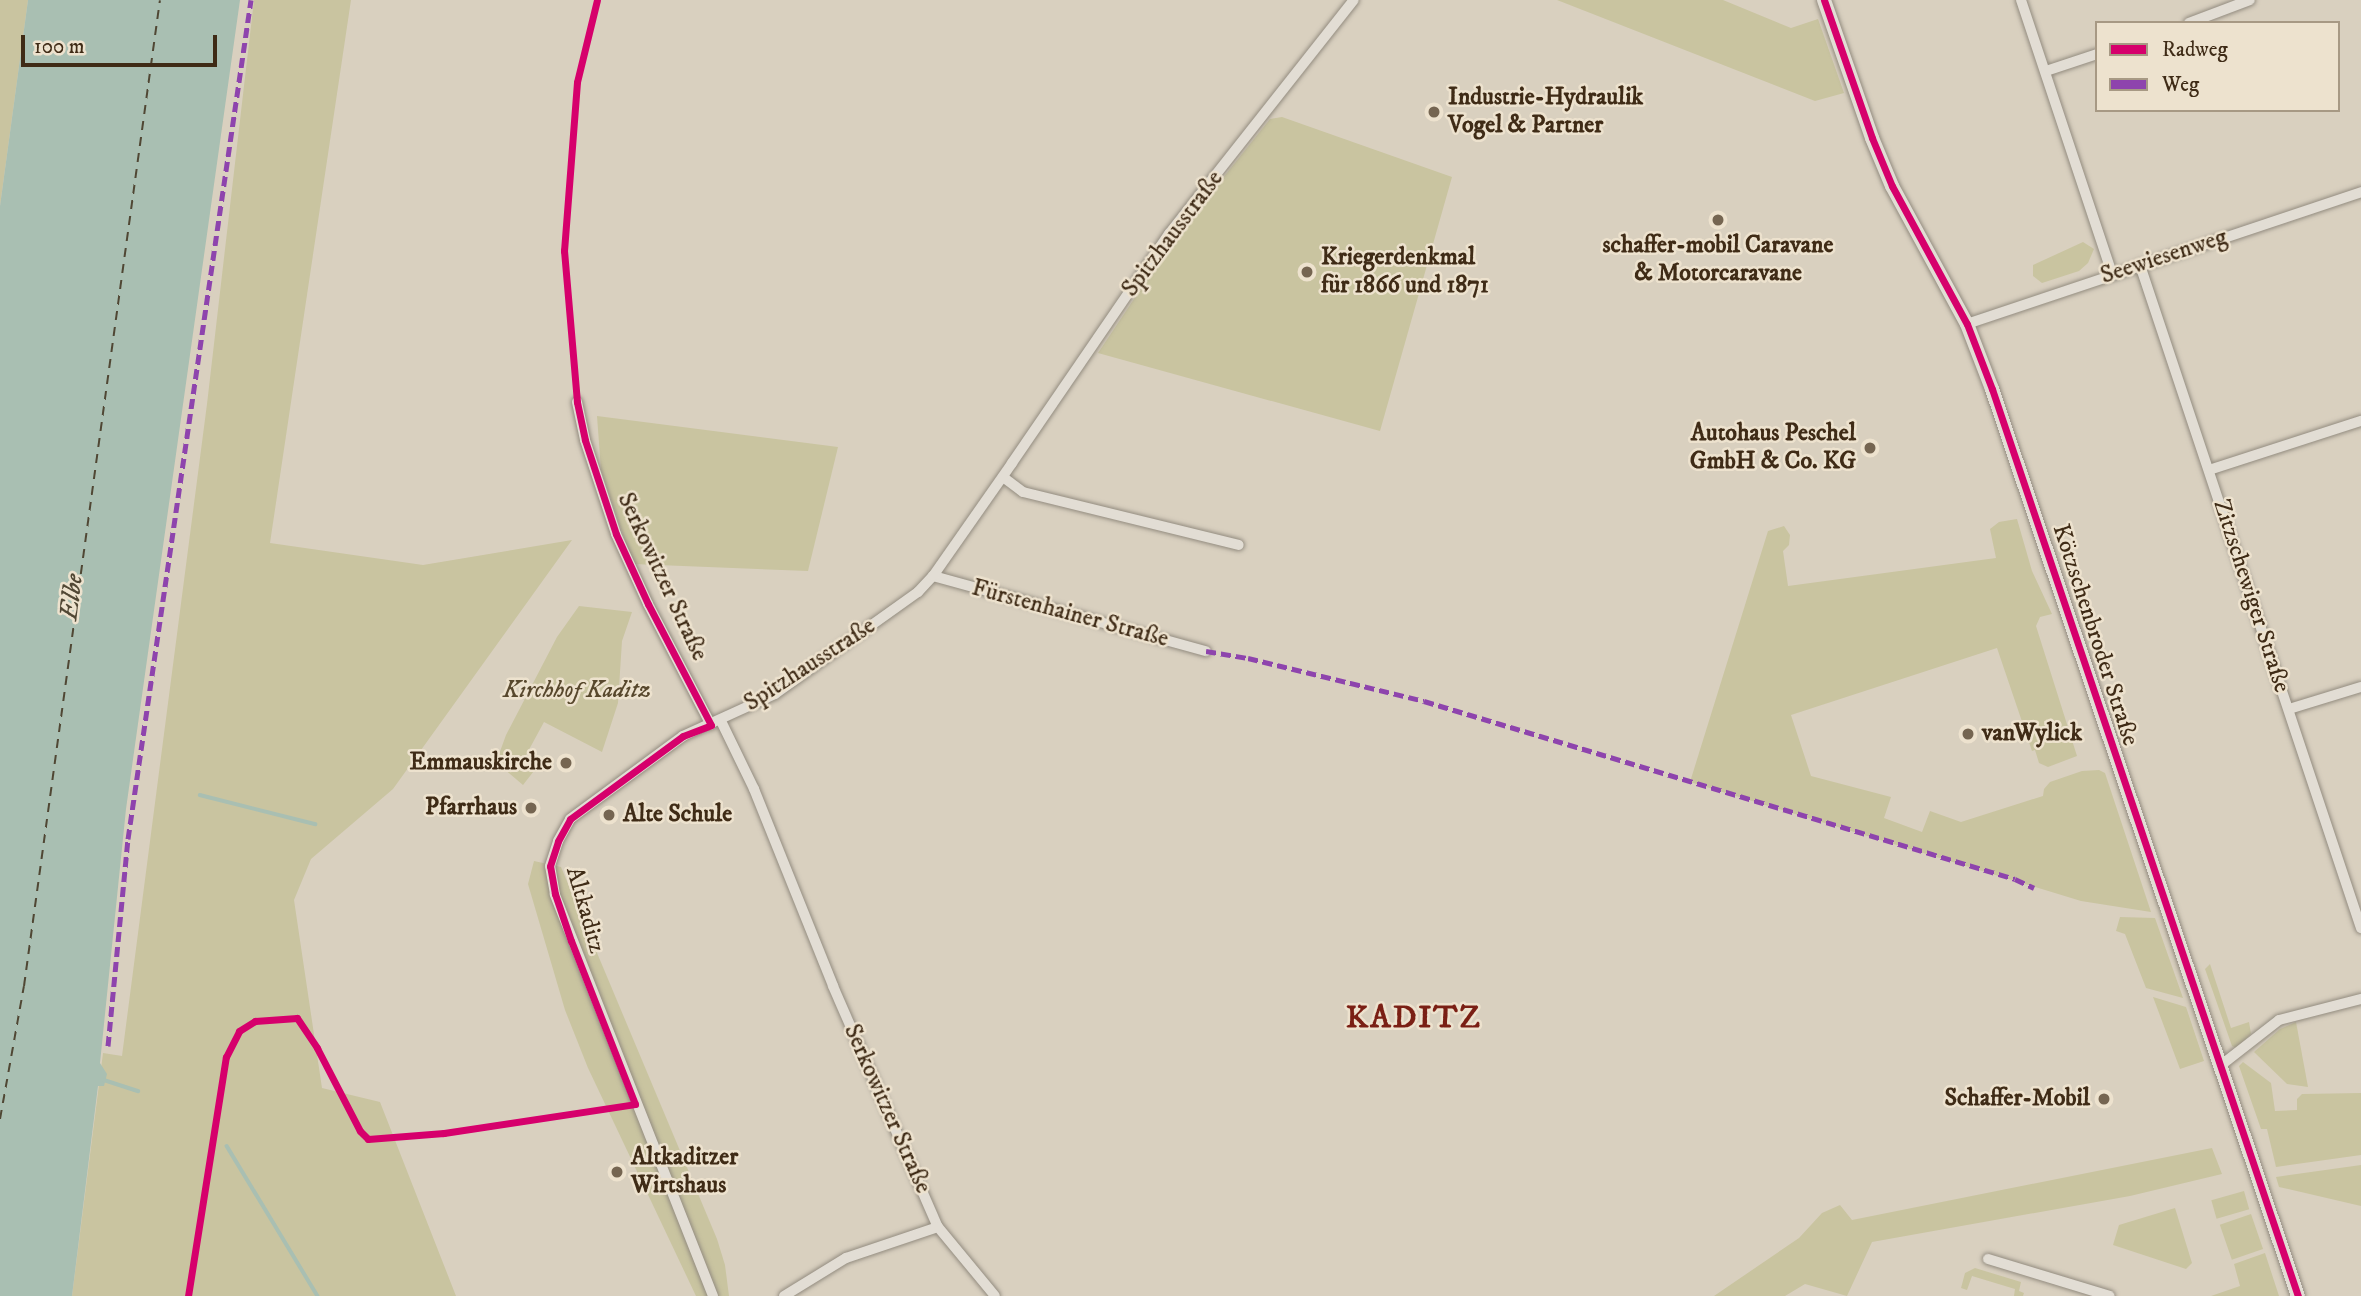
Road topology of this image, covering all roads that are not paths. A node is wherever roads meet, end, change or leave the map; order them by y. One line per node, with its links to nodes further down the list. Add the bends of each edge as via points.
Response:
1 (1354, 0): 15 (street, Spitzhausstraße, via 1169,234)
2 (1824, 0): 11 (street, Kötzschenbroder Straße, via 1892,186)
3 (2021, 0): 7 (street)
4 (2250, 0): 5 (street)
5 (2194, 21)
6 (2095, 55): 7 (street)
7 (2046, 71): 10 (street)
8 (2361, 192): 9 (street, Seewiesenweg)
9 (2140, 265): 10 (street, Seewiesenweg); 14 (street, Zitzschewiger Straße)
10 (2112, 274): 11 (street, Seewiesenweg)
11 (1967, 324): 24 (street, Kötzschenbroder Straße)
12 (577, 402): 21 (street, Serkowitzer Straße, via 616,534 648,604)
13 (2361, 421): 14 (street)
14 (2209, 470): 20 (street, Zitzschewiger Straße)
15 (1003, 477): 16 (street, via 1023,492); 17 (street, Spitzhausstraße)
16 (1239, 545)
17 (933, 576): 18 (street, Fürstenhainer Straße); 21 (street, Spitzhausstraße, via 918,592 802,677)
18 (1206, 651)
19 (2361, 687): 20 (street)
20 (2289, 709): 22 (street, Zitzschewiger Straße)
21 (716, 723): 25 (street, Serkowitzer Straße, via 754,789 833,986); 28 (street, Altkaditz, via 683,736 570,819 550,866 571,941)
22 (2361, 928)
23 (2361, 999): 24 (street, via 2279,1020)
24 (2220, 1066): 32 (street, Kötzschenbroder Straße)
25 (939, 1227): 29 (street, via 846,1258); 30 (street, Serkowitzer Straße)
26 (1988, 1259): 27 (street)
27 (2072, 1291): 31 (street)
28 (713, 1296)
29 (784, 1296)
30 (995, 1296)
31 (2110, 1296)
32 (2298, 1296)

